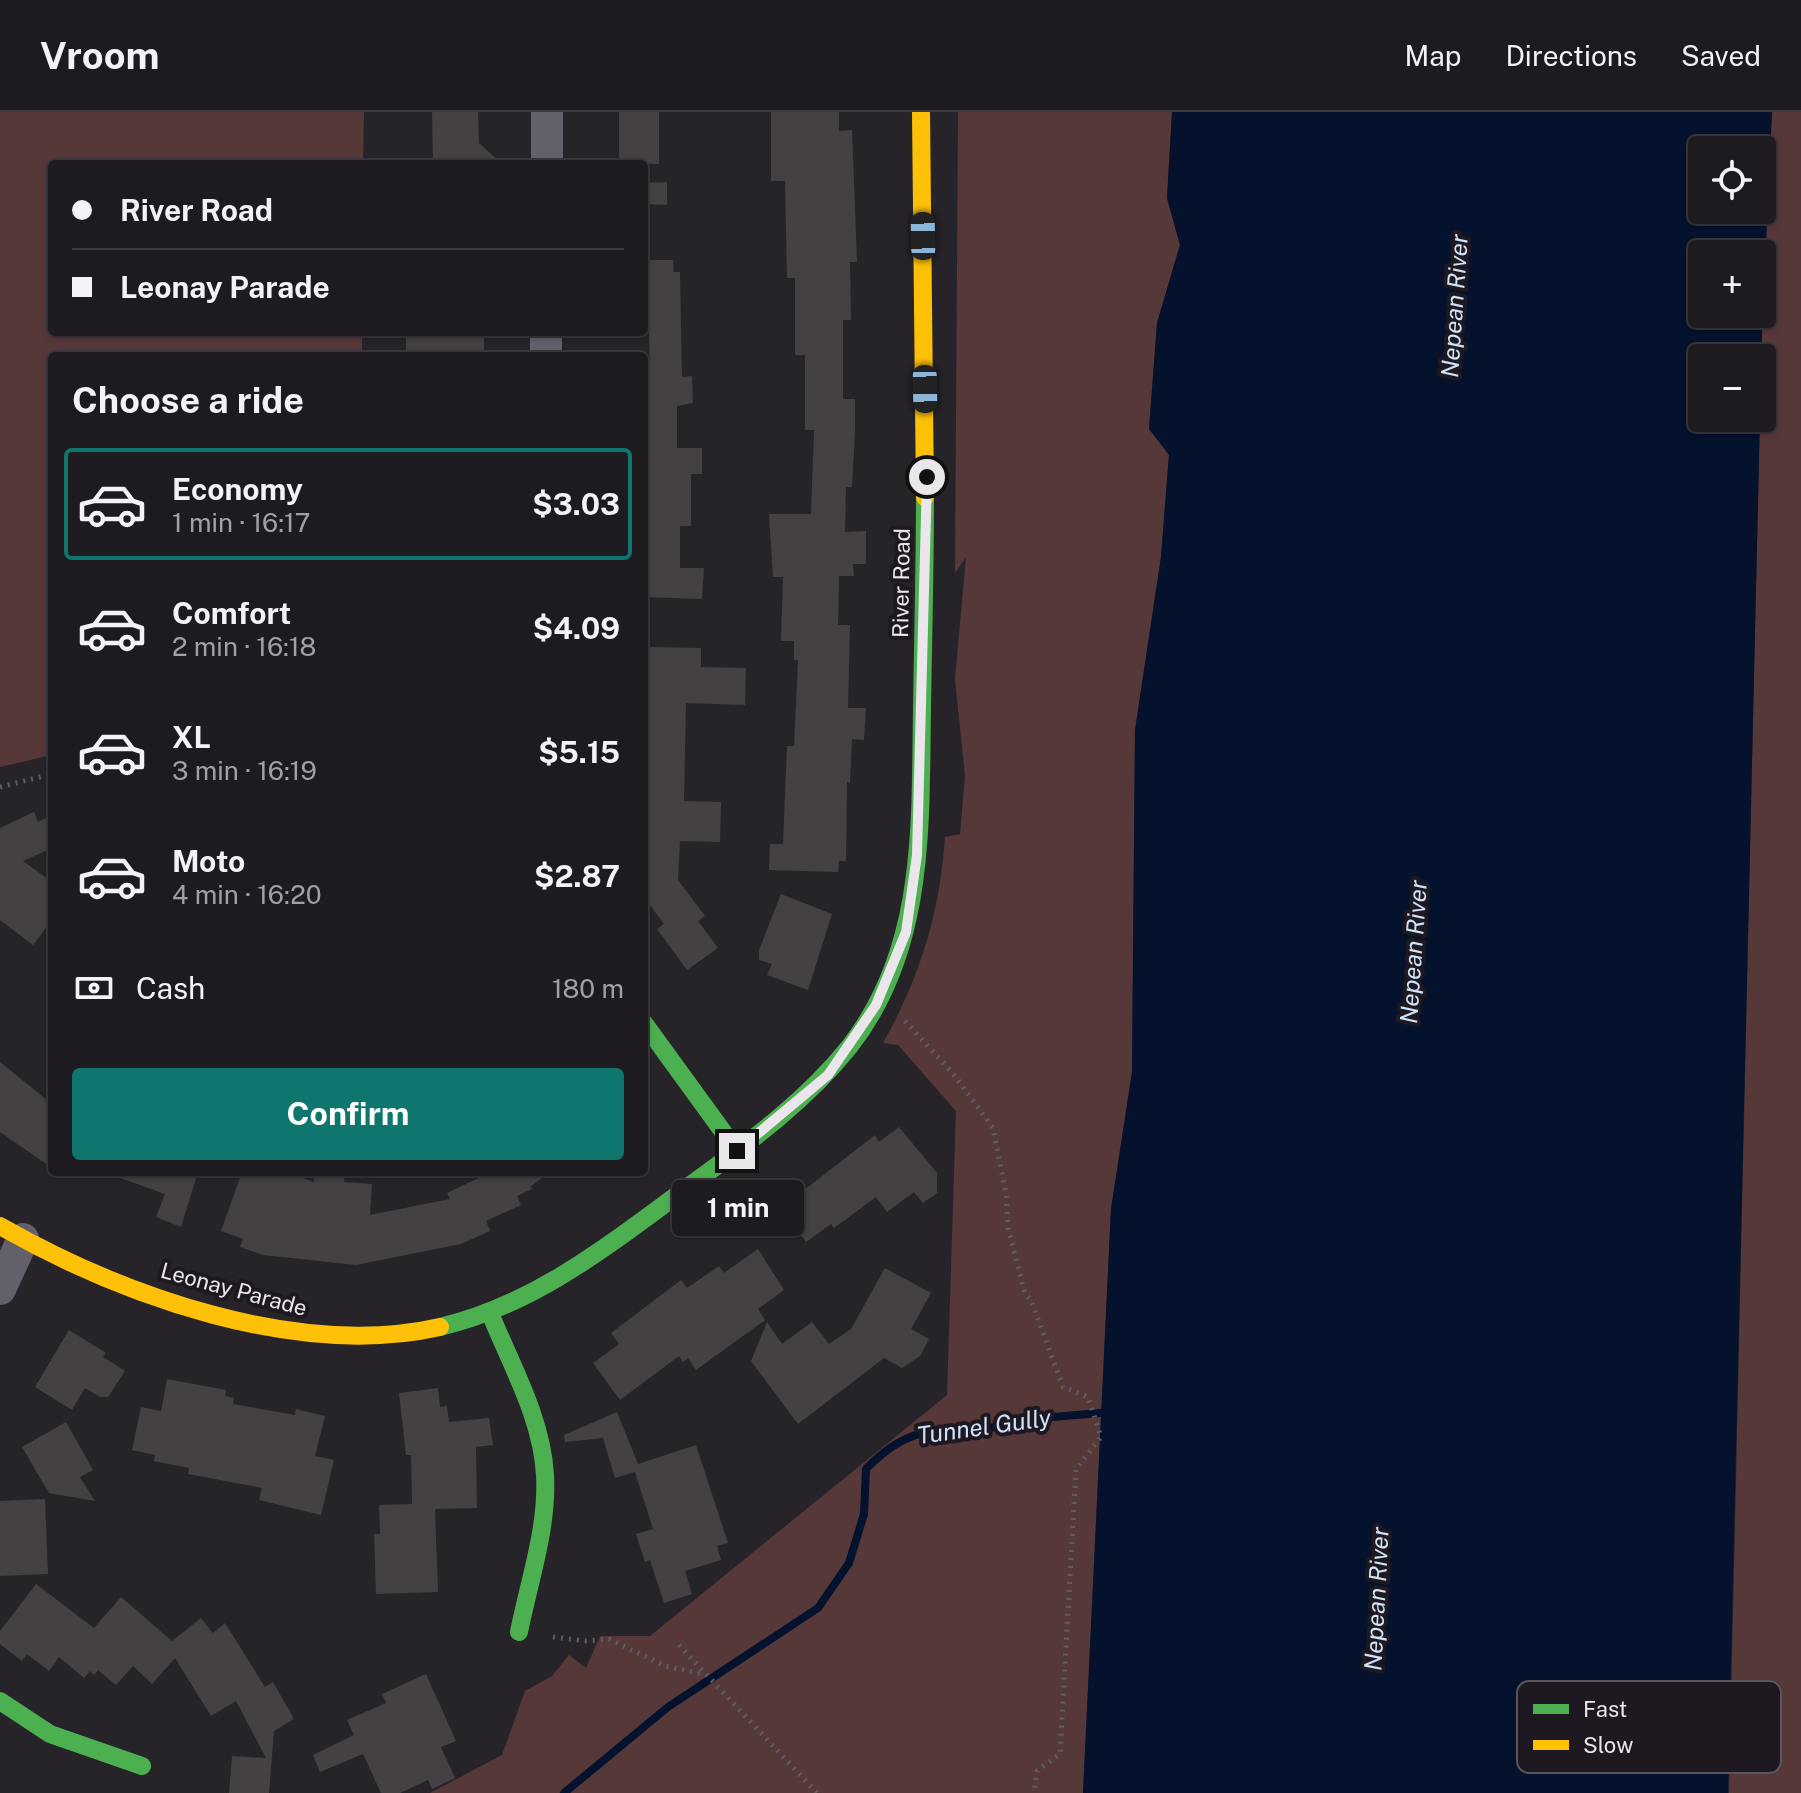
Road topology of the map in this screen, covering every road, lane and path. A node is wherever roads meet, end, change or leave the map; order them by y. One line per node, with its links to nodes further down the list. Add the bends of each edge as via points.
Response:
1 (547, 112): 3 (street)
2 (921, 112): 8 (street, River Road, via 927,477 917,855 900,952)
3 (547, 160)
4 (48, 775): 5 (path)
5 (0, 787)
6 (899, 1014): 20 (path, via 993,1128 1008,1228 1025,1294 1063,1387 1088,1397 1101,1437 1076,1469 1060,1754 1037,1771)
7 (648, 1029): 9 (street)
8 (853, 1042): 9 (street, Leonay Parade, via 797,1105)
9 (737, 1151): 12 (street, Leonay Parade, via 564,1276)
10 (12, 1233): 11 (street); 12 (street, Leonay Parade, via 174,1301 304,1334 411,1334)
11 (0, 1289)
12 (490, 1313): 13 (street, via 539,1442 545,1473)
13 (519, 1632)
14 (593, 1641): 16 (path, via 609,1639 665,1666)
15 (679, 1645): 16 (path)
16 (704, 1674): 19 (path)
17 (0, 1701): 18 (street, via 51,1736)
18 (142, 1766)
19 (817, 1793)
20 (1034, 1793)

